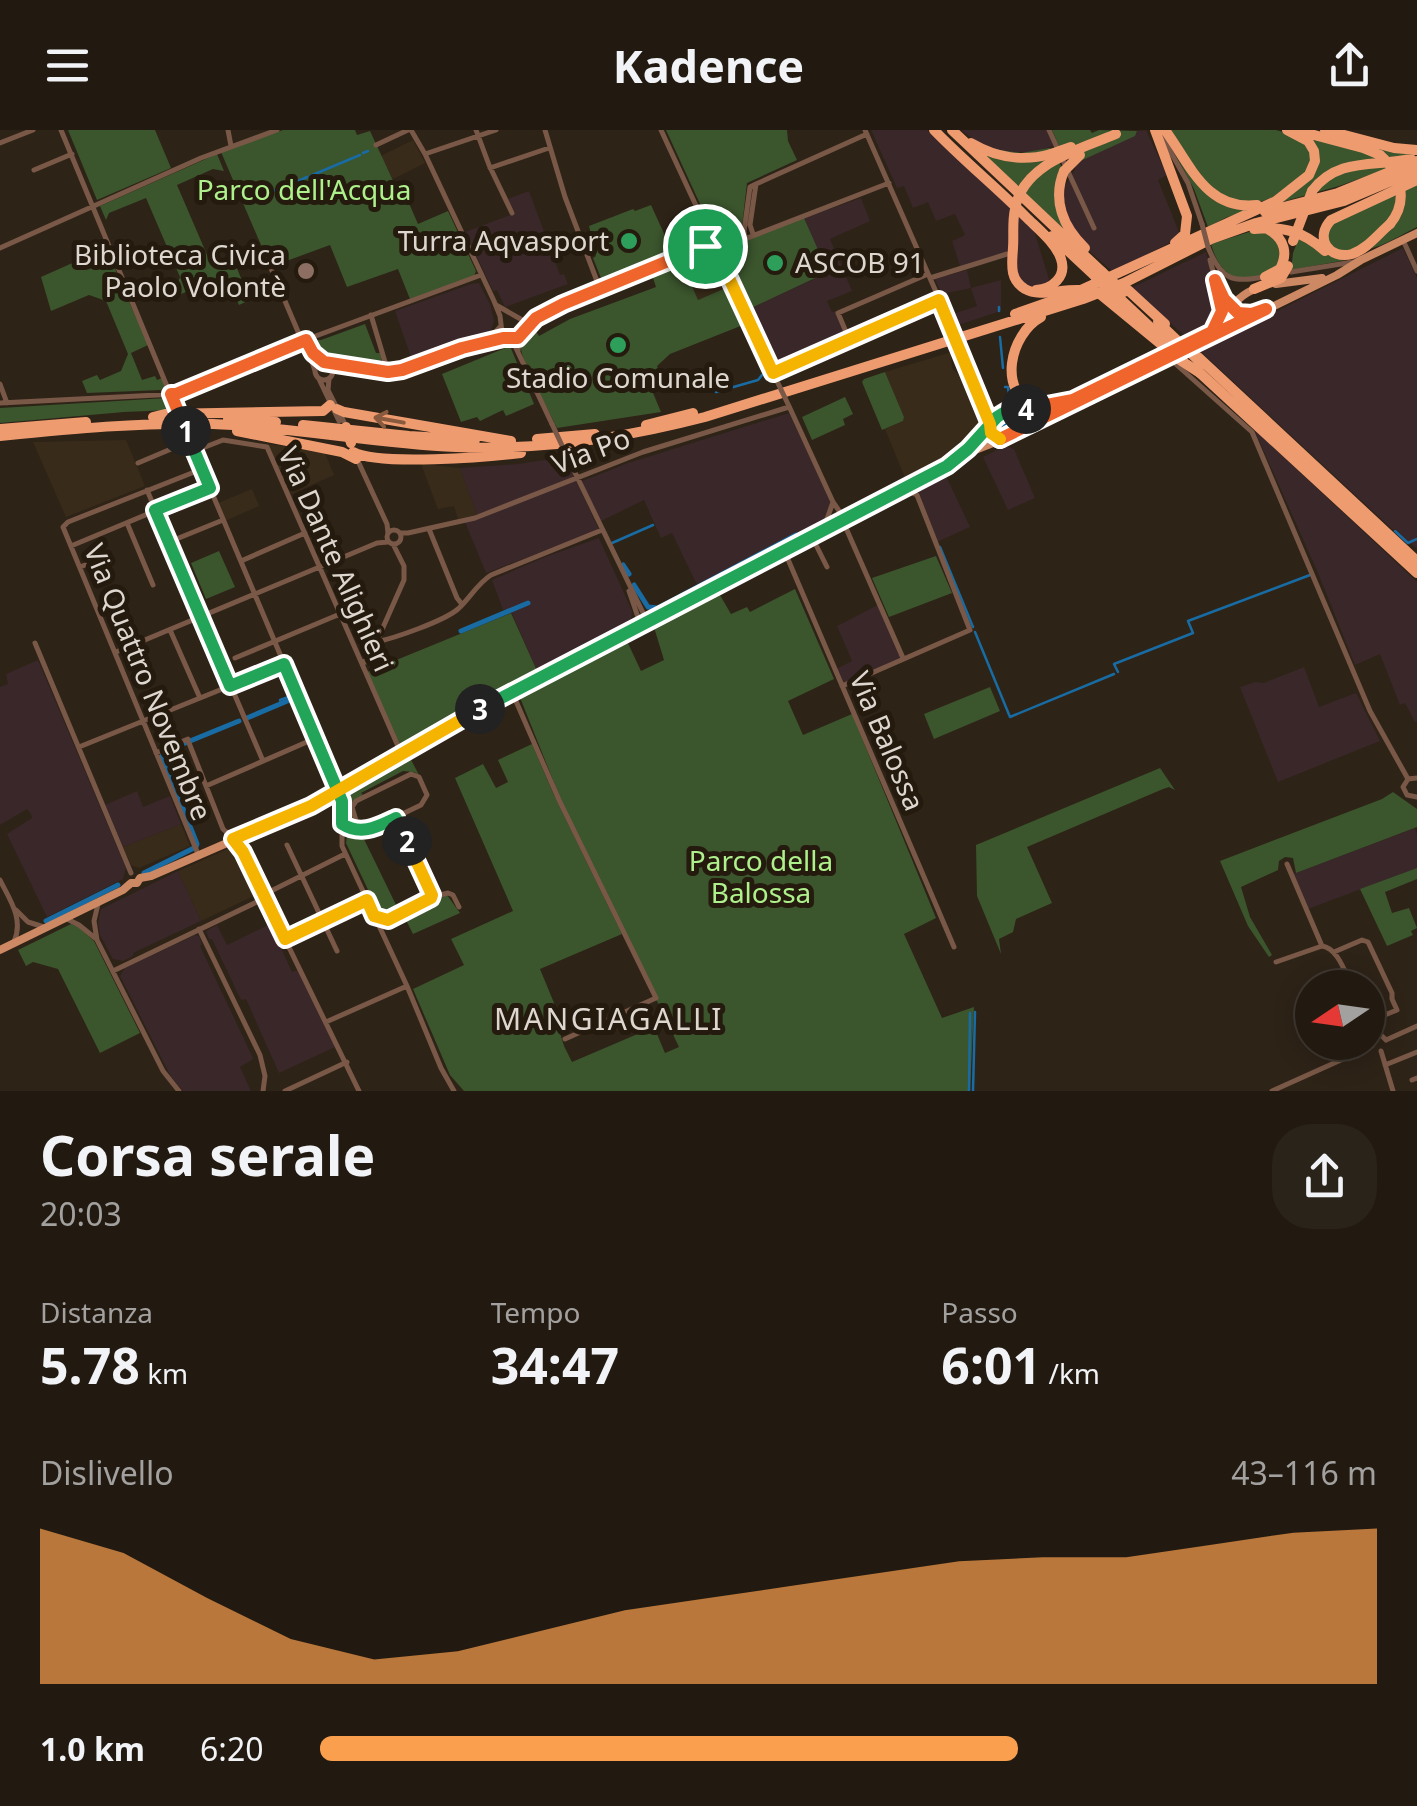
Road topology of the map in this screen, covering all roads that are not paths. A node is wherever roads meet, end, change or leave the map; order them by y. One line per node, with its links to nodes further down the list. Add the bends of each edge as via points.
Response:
1 (33, 130): 19 (street)
2 (62, 130): 23 (street)
3 (228, 130): 21 (street)
4 (277, 130): 21 (street)
5 (409, 130): 20 (street); 24 (street)
6 (496, 130): 16 (street)
7 (545, 130): 22 (street)
8 (661, 130): 43 (street)
9 (936, 130): 49 (highway, bridge, via 1042,232 1062,260 1061,273 1048,288 1030,288 1017,276); 56 (highway)
10 (1049, 130): 36 (street)
11 (1159, 130): 32 (highway, via 1218,198 1257,206); 47 (street, bridge, via 1188,183); 51 (highway, via 1188,223 1182,239)
12 (1286, 130): 32 (highway, via 1308,141 1315,161 1309,175)
13 (1325, 130): 25 (highway)
14 (953, 131): 18 (highway, bridge, via 984,151 1025,158); 56 (highway)
15 (1299, 131): 35 (highway, bridge, via 1369,150 1391,166 1401,196)
16 (477, 132): 24 (street); 26 (street)
17 (866, 132): 30 (street); 31 (street)
18 (1119, 132): 49 (highway, bridge, via 1032,176 1016,205); 56 (highway, bridge, via 1074,160 1058,191 1064,219)
19 (0, 143)
20 (376, 145)
21 (232, 146): 33 (street)
22 (550, 147): 26 (street); 62 (street)
23 (72, 154): 27 (street); 33 (street)
24 (425, 154): 58 (street)
25 (1417, 156): 38 (highway, via 1338,193); 63 (highway, bridge, via 1340,168 1322,179 1284,276)
26 (490, 168): 34 (street)
27 (34, 170)
28 (1417, 170): 38 (highway, via 1355,197)
29 (1417, 180): 35 (highway, via 1330,221 1324,243 1352,254)
30 (890, 183): 40 (street); 59 (street)
31 (756, 184): 40 (street); 41 (street, via 750,187)
32 (1281, 197): 38 (highway)
33 (93, 207): 46 (street); 94 (street)
34 (512, 213)
35 (1390, 224): 37 (highway, via 1373,244 1346,258 1296,231)
36 (1094, 228)
37 (1263, 228): 38 (highway); 60 (highway, via 1279,237 1285,252 1280,269)
38 (1220, 231): 51 (highway); 67 (highway)
39 (1417, 232): 44 (main road)
40 (754, 234): 41 (street)
41 (745, 237): 45 (street)
42 (721, 239): 43 (street); 45 (street); 48 (street)
43 (709, 240): 48 (street); 50 (street)
44 (1403, 240): 52 (main road); 55 (street)
45 (730, 243): 48 (street)
46 (0, 248)
47 (1208, 248): 60 (street, via 1228,277); 61 (street)
48 (717, 250): 50 (street); 89 (street)
49 (1010, 251): 59 (street); 87 (highway, bridge, via 1012,272 1023,288 1093,291)
50 (690, 254): 62 (street)
51 (1159, 254): 108 (highway, via 1038,306 702,410 594,434)
52 (1361, 260): 54 (street); 63 (main road, via 1317,280); 69 (main road)
53 (270, 266): 79 (street)
54 (1291, 272)
55 (1417, 272)
56 (1101, 273): 64 (highway, bridge)
57 (1278, 274): 60 (street)
58 (481, 275): 66 (street); 70 (street)
59 (929, 276): 65 (street); 78 (street, via 838,313)
60 (1264, 277)
61 (1215, 280): 68 (street); 73 (street)
62 (600, 289): 72 (street)
63 (1254, 289): 68 (main road)
64 (1123, 293): 77 (highway); 87 (highway, bridge, via 1158,322)
65 (939, 300): 78 (street); 82 (street, bridge)
66 (494, 302): 71 (street); 74 (street)
67 (1076, 302): 93 (highway, via 1023,332 1014,356); 110 (highway, via 705,416)
68 (1230, 306): 69 (street, via 1244,314); 73 (main road)
69 (1266, 309): 83 (main road)
70 (371, 316): 79 (street); 86 (street)
71 (517, 316): 72 (street); 74 (street); 75 (street)
72 (536, 318): 75 (street)
73 (1220, 318): 91 (main road, via 1201,338)
74 (501, 325): 76 (street); 80 (street)
75 (523, 333): 76 (street); 81 (street)
76 (507, 338): 80 (street); 81 (street)
77 (1170, 338): 87 (highway, bridge); 87 (highway, bridge, via 1195,352)
78 (849, 340): 89 (street)
79 (305, 343): 84 (street); 88 (street); 94 (street)
80 (462, 348): 86 (street)
81 (518, 354): 110 (street, bridge)
82 (964, 356): 99 (street, via 990,408); 103 (street)
83 (1166, 360): 87 (street); 91 (street); 98 (main road)
84 (327, 363): 85 (street); 88 (street); 90 (street)
85 (351, 368): 86 (street); 90 (street)
86 (388, 372)
87 (1199, 372): 136 (highway); 140 (highway); 167 (street, via 1252,432 1370,711)
88 (316, 374): 90 (street); 97 (street)
89 (774, 375): 96 (street, bridge)
90 (331, 376): 97 (street)
91 (1120, 377): 98 (main road)
92 (0, 384): 95 (street)
93 (1014, 388): 98 (highway, via 1023,402); 99 (highway)
94 (171, 394): 95 (street); 107 (street, bridge)
95 (3, 403)
96 (788, 404): 116 (street, Via Po); 120 (street)
97 (333, 407): 100 (highway); 101 (street); 108 (highway, one-way to 97)
98 (1046, 409): 99 (main road); 105 (main road)
99 (1013, 412): 103 (main road); 105 (main road, via 1022,421)
100 (153, 417): 104 (highway); 108 (highway)
101 (343, 423): 112 (highway, bridge)
102 (218, 424): 106 (highway); 110 (highway, via 458,447); 112 (highway)
103 (988, 426): 109 (main road); 114 (main road)
104 (0, 428)
105 (1018, 431): 109 (main road)
106 (0, 436)
107 (190, 440): 111 (street); 113 (street)
108 (512, 440)
109 (1001, 440): 114 (main road)
110 (566, 448): 112 (highway, via 458,458); 116 (street)
111 (194, 451): 115 (street); 128 (street, Via Dante Alighieri, via 223,440 266,447)
112 (355, 454): 130 (street)
113 (138, 463)
114 (947, 466): 118 (main road)
115 (202, 468): 117 (street); 119 (street)
116 (577, 478): 126 (street, Via Po, via 475,518); 127 (street)
117 (210, 488): 121 (street); 123 (street)
118 (908, 489): 122 (main road); 153 (street, via 918,495 970,630)
119 (147, 490): 121 (street); 132 (street, Via Quattro Novembre, via 64,524)
120 (833, 502): 122 (street); 125 (street)
121 (155, 510): 124 (street); 131 (street)
122 (843, 519): 125 (main road); 153 (street)
123 (224, 520): 131 (street); 135 (street)
124 (127, 522): 132 (street); 141 (street)
125 (829, 526): 129 (main road)
126 (428, 528): 130 (street, Via Po); 143 (street)
127 (602, 530): 143 (street, via 491,575); 146 (street)
128 (305, 533): 135 (street); 138 (street, Via Dante Alighieri)
129 (812, 535): 133 (main road); 139 (street)
130 (394, 537): 138 (street, Via Po); 150 (street, via 405,576)
131 (168, 542): 145 (street)
132 (71, 546): 137 (street, Via Quattro Novembre)
133 (784, 550): 146 (main road); 157 (street, Via Balossa)
134 (98, 560): 137 (street)
135 (241, 561): 142 (street)
136 (1417, 561)
137 (80, 567): 151 (street, Via Quattro Novembre)
138 (320, 567): 142 (street, Via Po); 144 (street, Via Dante Alighieri)
139 (827, 568)
140 (1417, 573)
141 (153, 584)
142 (255, 594): 145 (street, Via Po); 148 (street)
143 (462, 604): 150 (street)
144 (340, 614): 148 (street); 154 (street, Via Dante Alighieri)
145 (201, 617): 147 (street, Via Po); 156 (street)
146 (644, 622): 158 (main road)
147 (170, 630): 151 (street, Via Po); 159 (street)
148 (274, 641): 152 (street); 155 (street)
149 (35, 644): 162 (street)
150 (375, 645): 154 (street)
151 (116, 652): 160 (street, Via Quattro Novembre)
152 (235, 658)
153 (904, 659): 157 (street)
154 (360, 660): 164 (street, Via Dante Alighieri)
155 (284, 664): 156 (street); 161 (street)
156 (230, 686): 159 (street); 165 (street)
157 (842, 686): 208 (street, Via Balossa)
158 (512, 692): 164 (main road); 221 (street, via 656,998)
159 (200, 698): 160 (street)
160 (144, 721): 162 (street); 163 (street, Via Quattro Novembre)
161 (316, 738): 165 (street); 169 (street)
162 (79, 748): 183 (street)
163 (156, 752): 168 (street, via 188,741); 179 (street, Via Quattro Novembre)
164 (401, 754): 169 (main road)
165 (262, 761): 168 (street)
166 (1417, 778): 167 (street)
167 (1408, 779): 170 (street, via 1404,792)
168 (206, 786): 174 (street)
169 (338, 790): 173 (street); 176 (main road)
170 (1417, 797)
171 (396, 818): 172 (street, via 426,799 415,774 356,800); 175 (street); 186 (street)
172 (356, 820): 173 (street); 175 (street)
173 (345, 828): 175 (street); 180 (street)
174 (223, 829): 176 (street); 177 (street)
175 (361, 830)
176 (233, 839): 177 (main road); 185 (street)
177 (222, 844): 179 (main road)
178 (287, 845): 182 (street)
179 (198, 854): 183 (main road, via 137,883)
180 (345, 854): 182 (street); 187 (street)
181 (1288, 864): 207 (street)
182 (302, 876): 185 (street); 197 (street)
183 (131, 878): 188 (main road)
184 (0, 880): 190 (street)
185 (264, 897): 202 (street); 204 (street)
186 (432, 897): 189 (street, via 450,893); 194 (street)
187 (367, 900): 192 (street); 197 (street)
188 (99, 902): 191 (main road); 195 (street)
189 (459, 907)
190 (15, 909): 196 (street); 199 (street)
191 (82, 910): 193 (main road); 195 (street); 201 (street)
192 (374, 916): 194 (street); 198 (street)
193 (64, 919): 200 (main road); 201 (street)
194 (388, 920): 198 (street)
195 (94, 921): 205 (street)
196 (28, 922): 200 (street); 203 (street)
197 (322, 922): 204 (street); 210 (street)
198 (379, 925): 217 (street)
199 (19, 926): 203 (street); 206 (street)
200 (48, 927): 203 (main road)
201 (84, 928): 205 (street)
202 (199, 929): 215 (street); 231 (street, via 260,1056)
203 (29, 936): 206 (main road)
204 (285, 939): 219 (street)
205 (97, 940): 215 (street)
206 (12, 944): 209 (main road)
207 (1322, 946): 211 (street); 212 (street)
208 (954, 947)
209 (0, 950)
210 (337, 951)
211 (1334, 952): 213 (street); 214 (street, via 1368,942)
212 (1276, 962)
213 (1344, 970)
214 (1381, 970)
215 (113, 971): 230 (street)
216 (1385, 979): 218 (street, via 1397,1010)
217 (407, 986): 219 (street); 234 (street)
218 (1385, 1013)
219 (326, 1022): 227 (street)
220 (1417, 1026): 222 (street)
221 (564, 1040)
222 (1386, 1040): 223 (street)
223 (1385, 1047)
224 (1417, 1052): 228 (street)
225 (1340, 1060): 235 (street)
226 (1384, 1060): 228 (street)
227 (346, 1062): 232 (street); 233 (street)
228 (1385, 1065): 229 (street)
229 (1390, 1090)
230 (179, 1091)
231 (263, 1091)
232 (285, 1091)
233 (359, 1091)
234 (454, 1091)
235 (1272, 1091)

